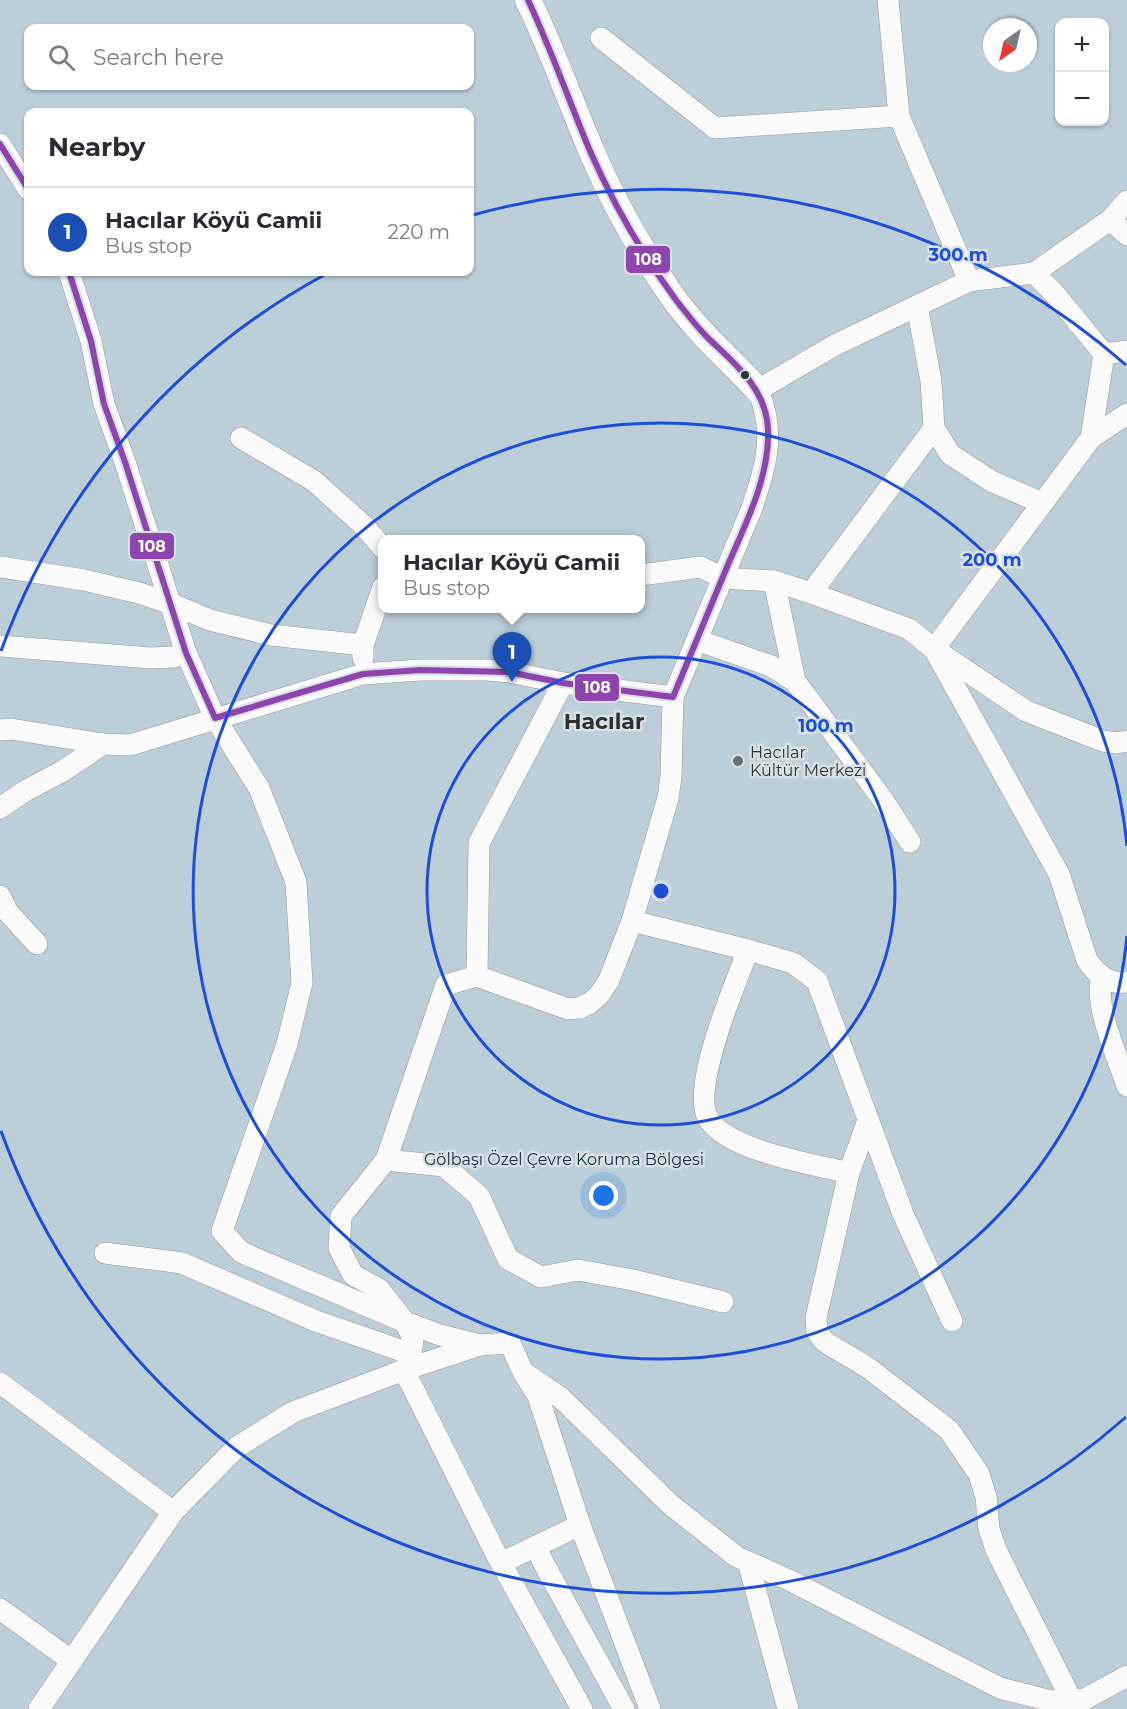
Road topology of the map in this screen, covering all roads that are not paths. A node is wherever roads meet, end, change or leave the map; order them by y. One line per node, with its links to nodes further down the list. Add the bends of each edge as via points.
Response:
1 (528, 0): 16 (main road, via 592,154 653,267 684,312)
2 (888, 0): 4 (street)
3 (601, 38): 4 (street, via 715,128)
4 (898, 116): 12 (street)
5 (0, 144): 6 (street)
6 (24, 183)
7 (1127, 201): 8 (street)
8 (1110, 220): 9 (street); 10 (street)
9 (1127, 235)
10 (1034, 273): 12 (street); 15 (street)
11 (70, 276): 29 (street, via 91,341 104,404)
12 (969, 281): 13 (street)
13 (916, 306): 16 (street, via 835,345); 18 (street, via 931,381)
14 (1127, 351): 15 (street)
15 (1104, 354): 20 (street)
16 (758, 390): 25 (street, via 767,415 766,461 752,508)
17 (1127, 414): 20 (street)
18 (934, 428): 21 (street, via 950,454 991,481); 27 (street)
19 (241, 438): 22 (street, via 314,481)
20 (1091, 438): 21 (street)
21 (1042, 503): 33 (street)
22 (378, 543)
23 (1, 567): 29 (street, via 84,580)
24 (645, 574): 25 (street, via 700,567)
25 (723, 578): 26 (street); 30 (street)
26 (774, 581): 27 (street); 36 (street)
27 (811, 593): 33 (street, via 909,629)
28 (378, 602): 31 (street)
29 (169, 603): 31 (street, via 210,620 271,635); 34 (street)
30 (697, 640): 36 (street, via 771,666); 38 (street)
31 (363, 645): 35 (street)
32 (0, 646): 34 (street, via 150,658)
33 (934, 649): 41 (street, via 1026,711 1103,741); 50 (street, via 1059,874 1088,960)
34 (186, 653): 39 (street)
35 (363, 674): 37 (street, via 489,670); 39 (street)
36 (795, 681): 44 (street)
37 (563, 683): 38 (street); 49 (street, via 479,843)
38 (673, 697): 46 (street, via 668,798)
39 (215, 718): 42 (street, via 153,740 130,745); 59 (street, via 259,788 296,882 302,983 287,1044 222,1231 241,1252)
40 (0, 730): 42 (street)
41 (1127, 741)
42 (103, 744): 43 (street)
43 (0, 808)
44 (910, 842)
45 (0, 896): 47 (street, via 7,911)
46 (632, 921): 48 (street); 49 (street, via 609,980 590,1004 580,1008 568,1010)
47 (37, 944)
48 (748, 950): 53 (street, via 794,963 817,981); 55 (street, via 719,1025 704,1091 704,1109 709,1120 734,1140)
49 (477, 976): 54 (street, via 446,985)
50 (1102, 976): 51 (street, via 1109,981); 52 (street, via 1098,988 1101,1007)
51 (1127, 982)
52 (1127, 1086)
53 (868, 1120): 55 (street); 58 (street, via 903,1214)
54 (386, 1160): 57 (street, via 444,1166 479,1196 508,1259 541,1277 578,1270); 59 (street, via 341,1216 339,1248 353,1275 379,1289)
55 (849, 1173): 73 (street, via 815,1325 820,1338 867,1367 949,1430 973,1463 983,1486 996,1550)
56 (105, 1253): 61 (street, via 182,1263)
57 (723, 1302)
58 (952, 1321)
59 (405, 1322): 60 (street); 61 (street, via 413,1339)
60 (480, 1345): 61 (street); 62 (street, via 510,1343)
61 (408, 1362): 64 (street, via 293,1412 237,1447); 67 (street)
62 (523, 1372): 65 (street, via 538,1396); 68 (street, via 561,1398 671,1506 737,1557)
63 (0, 1383): 64 (street)
64 (173, 1512): 70 (street)
65 (580, 1525): 66 (street); 72 (street)
66 (536, 1546): 67 (street); 76 (street)
67 (501, 1563): 75 (street)
68 (752, 1564): 73 (street, via 1000,1688 1051,1701); 79 (street, via 750,1569)
69 (0, 1609): 70 (street)
70 (72, 1661): 74 (street)
71 (1127, 1676): 73 (street)
72 (638, 1677): 77 (street); 78 (street)
73 (1081, 1702)
74 (39, 1709)
75 (582, 1709)
76 (624, 1709)
77 (631, 1709)
78 (650, 1709)
79 (788, 1709)

